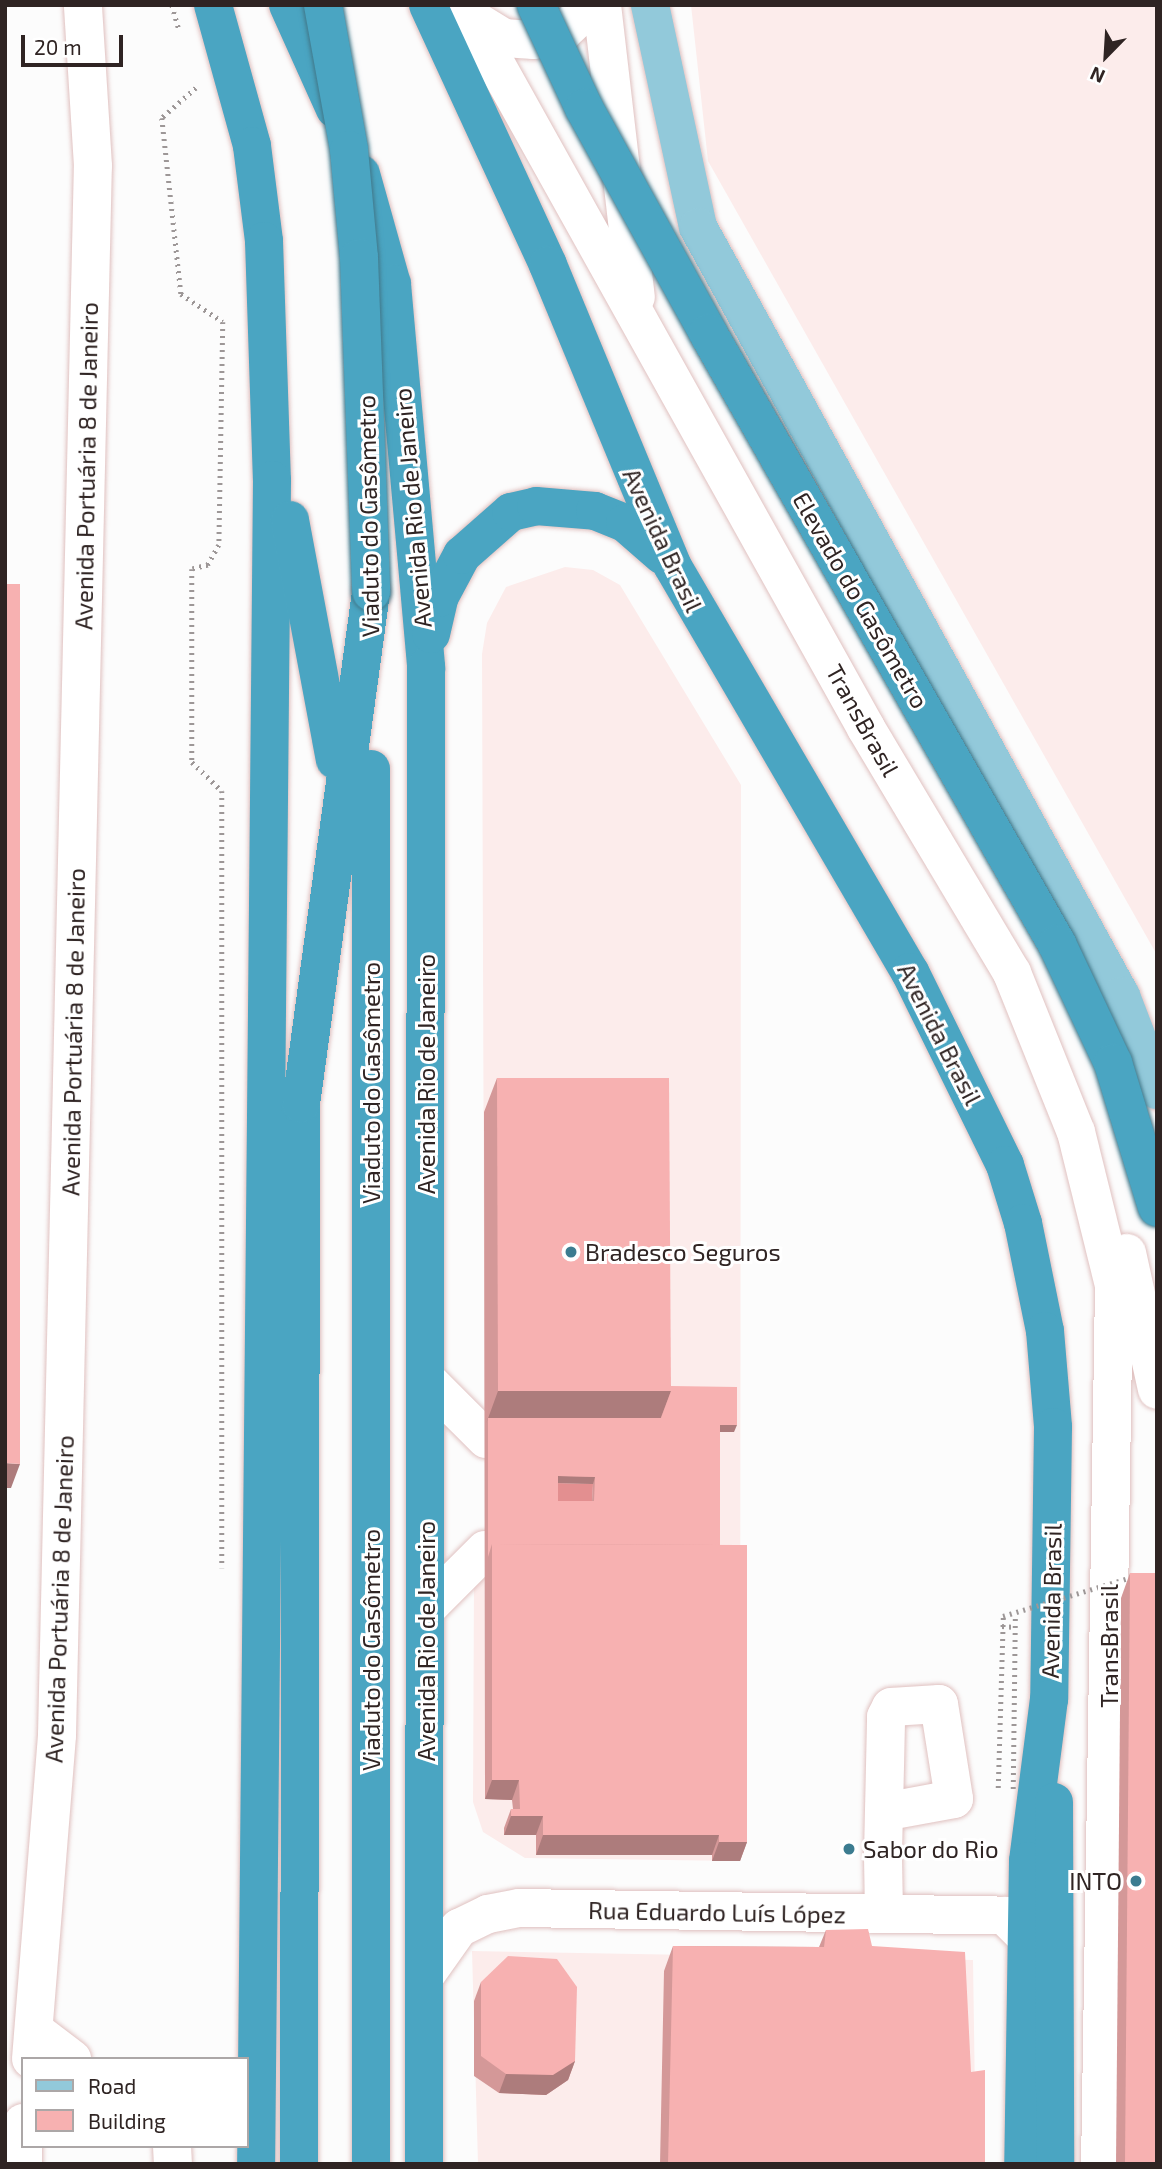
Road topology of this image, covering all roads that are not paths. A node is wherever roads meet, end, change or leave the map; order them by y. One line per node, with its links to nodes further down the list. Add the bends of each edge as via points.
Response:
1 (83, 5): 30 (street, Avenida Portuária 8 de Janeiro, via 93,166 59,1665)
2 (213, 5): 12 (highway, via 252,146 264,241)
3 (288, 5): 15 (highway, Avenida Rio de Janeiro, via 357,159 391,284)
4 (323, 5): 14 (highway, Viaduto do Gasômetro, bridge, via 358,247)
5 (428, 5): 13 (highway, Avenida Brasil, via 548,265)
6 (536, 5): 19 (highway, Elevado do Gasômetro, bridge, via 584,108 708,332 1056,944 1113,1063)
7 (592, 5): 10 (street, via 563,32 534,40 504,38)
8 (602, 5): 11 (street)
9 (650, 5): 17 (main road, via 698,227 1121,996)
10 (466, 10): 11 (street, TransBrasil)
11 (637, 313): 18 (street, TransBrasil, via 866,728 1012,973)
12 (272, 480): 16 (highway); 16 (highway, via 293,527 331,714 335,807 316,899)
13 (671, 565): 15 (highway, via 625,523 595,511 536,506 511,512 476,537 450,576 439,598); 25 (highway, Avenida Brasil, via 910,972 1005,1165 1035,1277 1051,1382)
14 (371, 592): 33 (highway, via 301,1104); 34 (highway, Viaduto do Gasômetro)
15 (426, 667): 20 (highway, Avenida Rio de Janeiro)
16 (271, 992): 32 (highway)
17 (1157, 1090)
18 (1076, 1132): 21 (street, TransBrasil, via 1121,1230); 38 (street, TransBrasil, via 1114,1286)
19 (1157, 1207)
20 (426, 1379): 22 (street); 24 (highway, Avenida Rio de Janeiro)
21 (1157, 1390)
22 (486, 1439)
23 (485, 1549): 24 (street)
24 (425, 1610): 29 (highway, Avenida Rio de Janeiro)
25 (1049, 1699): 28 (highway, Avenida Brasil, via 1028,1861); 37 (highway, via 1057,1865)
26 (884, 1812): 27 (street)
27 (884, 1914): 28 (street, Rua Eduardo Luís López, via 1005,1916); 29 (street, Rua Eduardo Luís López, via 519,1909 488,1914 459,1928)
28 (1027, 1938): 36 (highway, Avenida Brasil)
29 (425, 1976): 35 (highway, Avenida Rio de Janeiro)
30 (33, 2045): 31 (street)
31 (66, 2057)
32 (256, 2164)
33 (299, 2164)
34 (371, 2164)
35 (424, 2164)
36 (1023, 2164)
37 (1055, 2164)
38 (1100, 2164)

